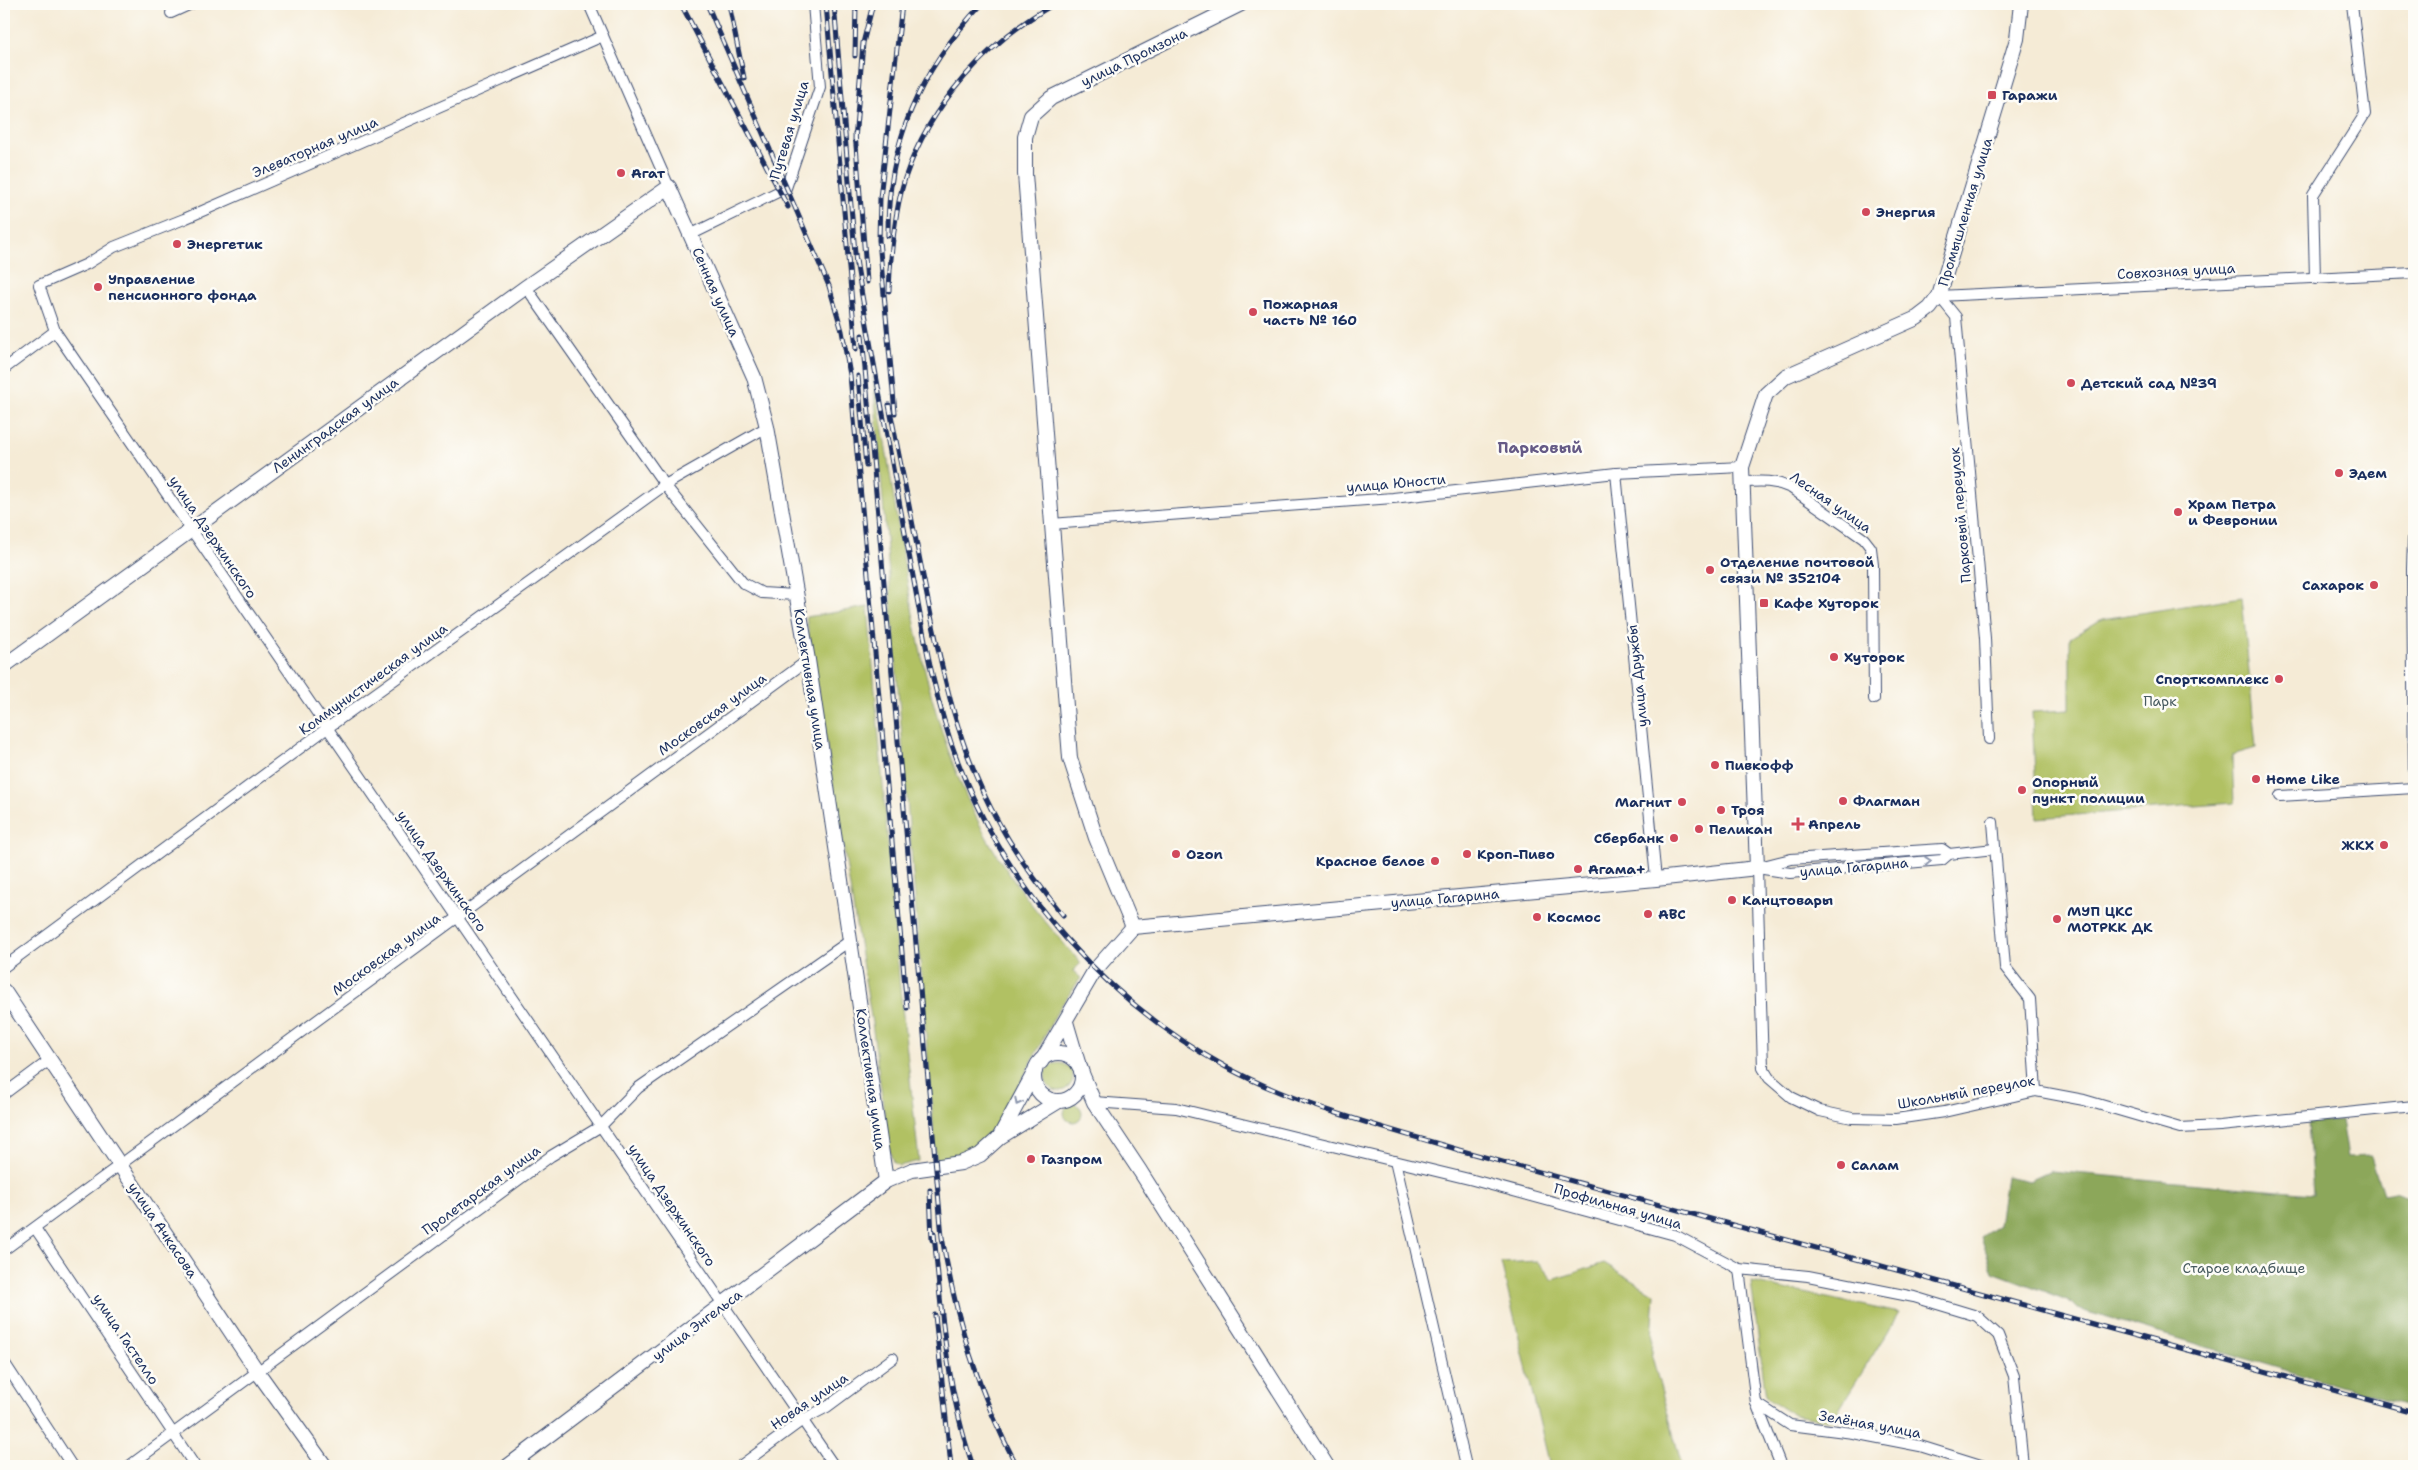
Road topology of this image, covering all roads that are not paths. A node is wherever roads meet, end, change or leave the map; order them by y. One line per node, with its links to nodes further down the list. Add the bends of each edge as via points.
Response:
1 (191, 4): 7 (street)
2 (589, 4): 8 (street, Сенная улица)
3 (813, 4): 10 (street, Путевая улица, via 820,87 786,188)
4 (1241, 4): 24 (main road, улица Промзона, via 1051,98 1031,116 1025,138 1025,174)
5 (2021, 4): 15 (main road, Промышленная улица, via 2018,38)
6 (2352, 4): 12 (street, via 2365,114 2313,194)
7 (171, 13)
8 (603, 36): 9 (street, Сенная улица); 13 (street, Элеваторная улица, via 114,247 87,264)
9 (669, 187): 10 (main road, Сенная улица); 14 (main road, Ленинградская улица)
10 (690, 235): 18 (main road, Сенная улица, via 754,377)
11 (2414, 272): 12 (street, Совхозная улица)
12 (2315, 278): 15 (street, Совхозная улица)
13 (39, 286): 16 (street, улица Дзержинского)
14 (526, 287): 22 (street, Коллективная улица); 25 (main road, Ленинградская улица)
15 (1940, 296): 19 (main road, Промышленная улица, via 1917,318 1786,376 1766,394); 31 (street, Парковый переулок, via 1956,316 1985,638)
16 (55, 331): 17 (street); 25 (street, улица Дзержинского)
17 (4, 369)
18 (767, 427): 22 (street, Коммунистическая улица); 26 (main road, Сенная улица)
19 (1742, 466): 20 (street, улица Юности); 21 (main road)
20 (1616, 473): 24 (street, улица Юности, via 1393,498); 38 (street, улица Дружбы)
21 (1743, 482): 29 (street, Лесная улица, via 1766,480 1791,488 1864,539 1871,548 1875,602); 37 (main road)
22 (665, 485): 26 (street, Коллективная улица, via 743,583 762,593); 30 (street, Коммунистическая улица)
23 (2414, 508): 32 (street)
24 (1051, 524): 40 (main road, via 1070,758 1096,838)
25 (191, 529): 28 (main road, Ленинградская улица); 30 (street, улица Дзержинского)
26 (796, 595): 27 (main road, Коллективная улица)
27 (808, 660): 39 (street, Московская улица); 41 (main road, Коллективная улица)
28 (4, 666)
29 (1874, 699)
30 (326, 729): 39 (street, улица Дзержинского); 42 (street, Коммунистическая улица)
31 (1989, 738)
32 (2414, 783)
33 (2414, 788): 34 (street)
34 (2280, 796)
35 (1993, 822): 36 (street)
36 (1994, 849): 37 (street, улица Гагарина, via 1949,854 1942,849 1791,859); 48 (street, via 2005,967 2030,999)
37 (1758, 868): 38 (main road, улица Гагарина); 48 (street, Школьный переулок, via 1763,1068 1769,1078 1791,1097 1820,1111 1852,1118 1896,1119 1961,1109)
38 (1656, 880): 40 (main road, улица Гагарина)
39 (458, 919): 53 (street, улица Дзержинского); 56 (street, Московская улица)
40 (1133, 927): 44 (main road, via 1095,970)
41 (851, 940): 53 (street, Пролетарская улица, via 638,1088); 57 (main road, Коллективная улица)
42 (4, 967)
43 (4, 991): 45 (main road, улица Ачкасова)
44 (1066, 1022): 46 (main road); 47 (main road)
45 (51, 1059): 49 (street); 56 (main road, улица Ачкасова)
46 (1039, 1065): 47 (main road, via 1050,1055 1061,1054 1072,1058); 50 (main road, via 1035,1081 1038,1090 1048,1099); 54 (main road, one-way to 54)
47 (1080, 1069): 50 (main road, via 1080,1087); 51 (main road)
48 (2036, 1091): 52 (street, Школьный переулок, via 2084,1100 2180,1128)
49 (4, 1094)
50 (1065, 1099): 51 (main road); 54 (main road)
51 (1094, 1102): 55 (street, Профильная улица, via 1176,1108); 75 (main road)
52 (2414, 1106)
53 (602, 1126): 61 (street, улица Дзержинского); 64 (street, Пролетарская улица, via 551,1156)
54 (1000, 1137): 57 (main road, улица Энгельса, via 980,1155 961,1163 912,1170)
55 (1395, 1162): 60 (street, Профильная улица, via 1675,1234); 76 (street)
56 (120, 1164): 58 (street, Московская улица); 64 (main road, улица Ачкасова)
57 (886, 1181): 61 (main road, улица Энгельса)
58 (34, 1228): 59 (street, Московская улица); 67 (street, улица Гастелло)
59 (4, 1250)
60 (1739, 1269): 65 (street); 79 (street, Профильная улица, via 1808,1276 1914,1297 1977,1316 1998,1335 2014,1376)
61 (724, 1305): 66 (street, улица Дзержинского); 72 (main road, улица Энгельса)
62 (893, 1358): 66 (street, Новая улица, via 827,1407)
63 (4, 1362): 68 (street)
64 (257, 1370): 67 (street, Пролетарская улица); 71 (main road, улица Ачкасова)
65 (1756, 1403): 77 (street); 78 (street, Зелёная улица, via 1790,1425 1920,1446)
66 (804, 1419): 73 (street, Новая улица); 74 (street, улица Дзержинского)
67 (173, 1435): 69 (street, Пролетарская улица); 70 (street, улица Гастелло)
68 (72, 1466)
69 (129, 1466)
70 (195, 1466)
71 (325, 1466)
72 (508, 1466)
73 (740, 1466)
74 (834, 1466)
75 (1327, 1466)
76 (1466, 1466)
77 (1781, 1466)
78 (1984, 1466)
79 (2023, 1466)

